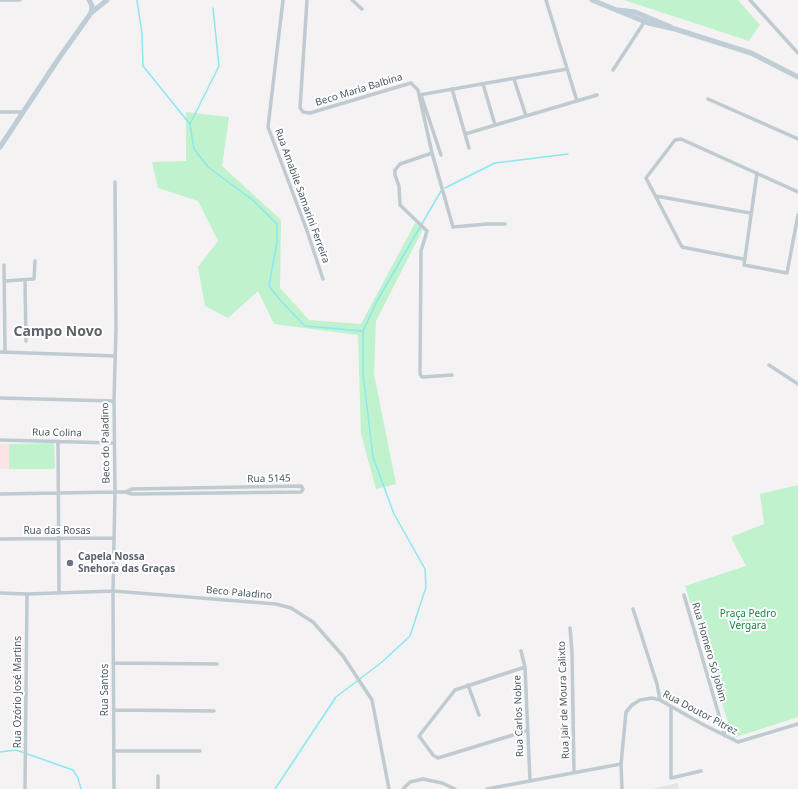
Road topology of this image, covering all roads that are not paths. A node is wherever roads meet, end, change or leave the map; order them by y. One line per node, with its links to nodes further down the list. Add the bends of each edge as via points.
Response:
1 (0, 0): 2 (street)
2 (20, 0)
3 (89, 0): 12 (main road)
4 (107, 0): 12 (main road)
5 (283, 0): 45 (street, Rua Amabile Samarini Ferreira, via 268,127)
6 (307, 0): 21 (street, Beco Maria Balbina, via 300,108 303,112 310,113 408,83 416,87)
7 (352, 0): 11 (street)
8 (546, 0): 15 (street)
9 (592, 0): 13 (main road, via 618,10 627,10)
10 (750, 0): 14 (street)
11 (362, 9)
12 (92, 13): 26 (main road)
13 (646, 19): 16 (street); 17 (main road, via 751,53)
14 (798, 53)
15 (567, 69): 18 (street); 24 (street)
16 (613, 70)
17 (798, 77)
18 (514, 79): 19 (street); 27 (street)
19 (483, 84): 20 (street); 28 (street)
20 (452, 89): 21 (street); 29 (street)
21 (420, 95): 33 (street); 34 (street)
22 (596, 95): 24 (street)
23 (708, 99): 30 (street)
24 (577, 101): 27 (street)
25 (0, 112): 26 (street)
26 (23, 112): 31 (main road)
27 (526, 116): 28 (street)
28 (495, 125): 29 (street)
29 (465, 134): 32 (street)
30 (798, 139)
31 (0, 147)
32 (469, 148)
33 (432, 153): 41 (street, via 453,227); 52 (street, via 400,164 395,170 395,175 399,186 400,205 427,231 421,251 420,374 422,377)
34 (441, 155)
35 (757, 173): 37 (street); 38 (street, via 678,139 647,177); 39 (street)
36 (115, 182): 50 (street, Beco do Paladino)
37 (798, 192)
38 (656, 196): 39 (street); 42 (street, via 683,248)
39 (750, 213): 42 (street)
40 (798, 215): 42 (street, via 788,273 744,266)
41 (505, 224)
42 (743, 259)
43 (35, 261): 46 (street, via 34,279)
44 (4, 265): 47 (street)
45 (323, 279)
46 (25, 280): 47 (street); 48 (street)
47 (4, 281): 49 (street)
48 (26, 341)
49 (2, 352): 50 (street)
50 (115, 356): 55 (street, Beco do Paladino)
51 (769, 365): 53 (street)
52 (452, 374)
53 (798, 384)
54 (0, 398): 55 (street)
55 (114, 401): 58 (street, Beco do Paladino)
56 (0, 440): 57 (street, Rua Colina)
57 (58, 441): 58 (street, Rua Colina); 63 (street)
58 (114, 443): 61 (street, Beco do Paladino)
59 (230, 488): 60 (street, Rua 5145); 62 (street); 62 (street, Rua 5145, via 302,486 303,489 301,492)
60 (186, 491): 61 (street, Rua 5145, via 132,494); 62 (street, Rua 5145)
61 (115, 492): 63 (street, Rua 5145); 65 (street, Beco do Paladino)
62 (230, 492)
63 (58, 493): 64 (street, Rua 5145); 67 (street)
64 (0, 494)
65 (114, 538): 67 (street, Rua das Rosas); 68 (street, Beco do Paladino)
66 (0, 539): 67 (street, Rua das Rosas)
67 (58, 539): 70 (street)
68 (113, 591): 70 (street); 76 (street, Rua Santos); 98 (street, Beco Paladino, via 276,604 291,608 313,622 343,656 372,700)
69 (0, 593): 71 (street)
70 (59, 593): 71 (street)
71 (26, 594): 95 (street, Rua Ozório José Martins)
72 (684, 595): 87 (street, Rua Homero Só Jobim)
73 (633, 609): 80 (street)
74 (570, 628): 92 (street, Rua Jair de Moura Calixto)
75 (521, 651): 78 (street, Rua Carlos Nobre)
76 (113, 663): 77 (street); 82 (street, Rua Santos)
77 (217, 664)
78 (525, 667): 79 (street); 86 (street, Rua Carlos Nobre)
79 (468, 685): 84 (street); 86 (street, via 455,690 419,734 419,738 433,755 438,758)
80 (660, 700): 81 (street, Rua Doutor Pitrez); 90 (street, Rua Doutor Pitrez, via 640,700 626,712)
81 (671, 707): 87 (street, Rua Doutor Pitrez); 91 (street, via 671,778)
82 (114, 710): 83 (street); 88 (street, Rua Santos)
83 (214, 710)
84 (479, 715)
85 (798, 724): 87 (street, Rua Doutor Pitrez, via 738,742)
86 (526, 730): 94 (street, Rua Carlos Nobre)
87 (725, 736)
88 (114, 751): 89 (street); 96 (street, Rua Santos)
89 (200, 751)
90 (621, 764): 92 (street); 102 (street, Rua Doutor Pitrez)
91 (701, 771)
92 (574, 772): 94 (street)
93 (158, 776): 97 (street)
94 (530, 781): 101 (street)
95 (25, 789)
96 (114, 789)
97 (158, 789)
98 (389, 789)
99 (403, 789): 100 (street, via 410,782 423,779)
100 (455, 789)
101 (487, 789)
102 (622, 789)

